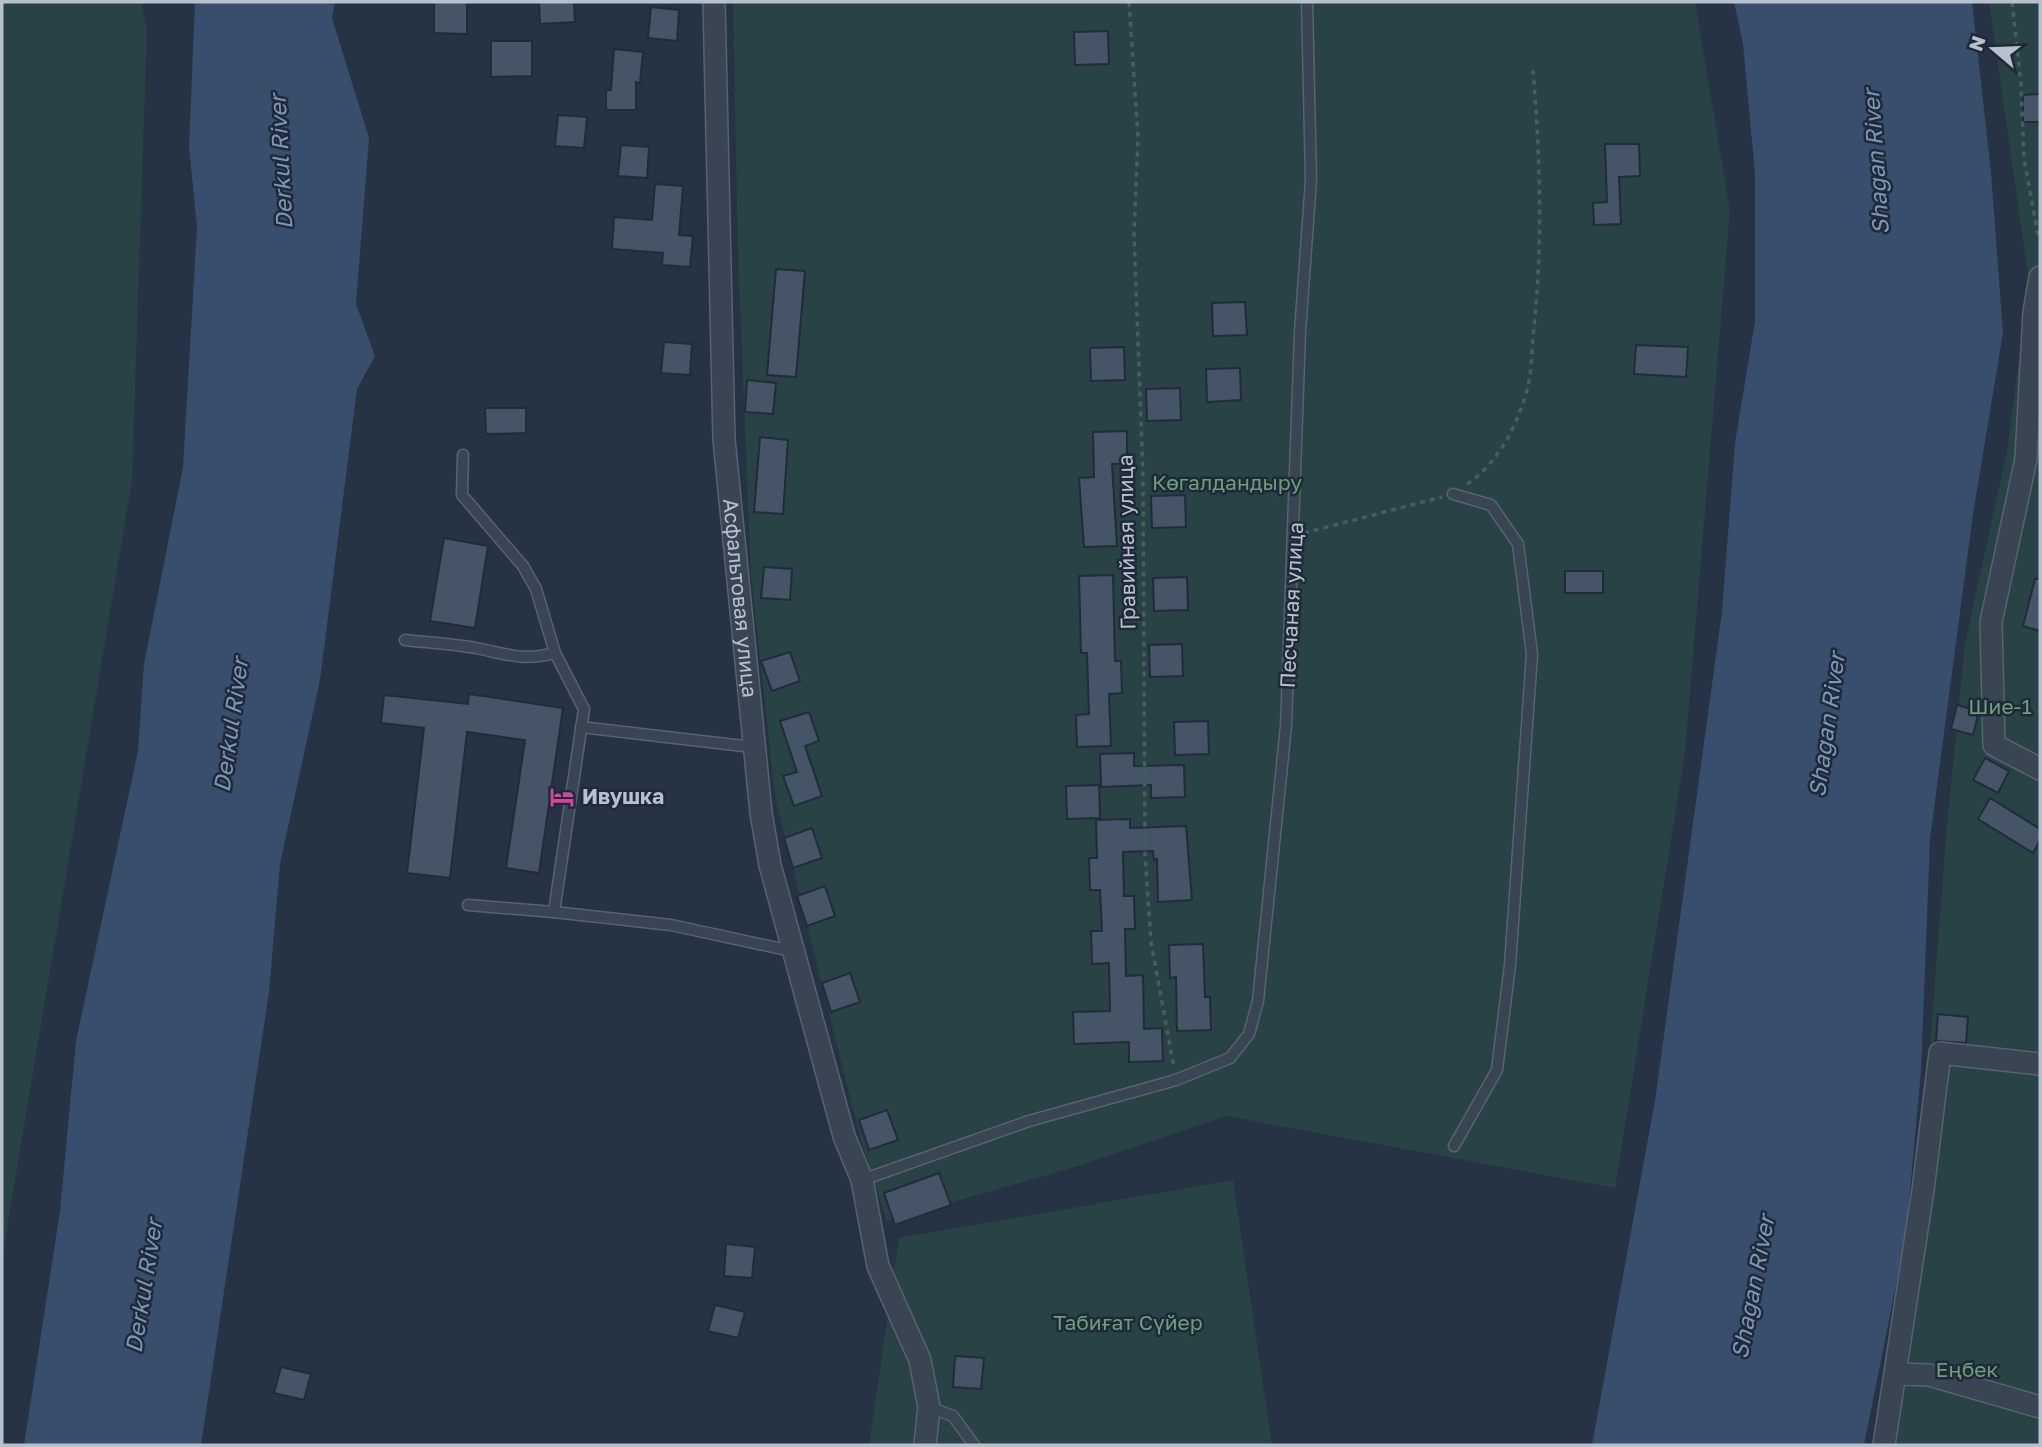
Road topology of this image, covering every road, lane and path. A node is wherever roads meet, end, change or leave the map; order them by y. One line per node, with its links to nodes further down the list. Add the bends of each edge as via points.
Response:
1 (713, 2): 14 (street, Асфальтовая улица, via 724,439)
2 (1129, 2): 20 (path, Гравийная улица, via 1138,137 1134,235 1143,476 1145,855 1151,942)
3 (1307, 2): 10 (lane, Песчаная улица, via 1311,180 1300,332)
4 (2012, 2): 6 (path, via 2024,159)
5 (1533, 69): 9 (path, via 1539,143 1539,281 1528,385 1511,435 1475,479)
6 (2039, 240)
7 (2040, 277): 15 (street, via 2026,459 1991,622 1994,745)
8 (463, 455): 12 (lane, via 462,495 523,566 536,589)
9 (1453, 494): 10 (path); 21 (lane, via 1491,505 1518,544 1532,654 1510,965 1497,1070)
10 (1295, 537): 20 (lane, Песчаная улица, via 1286,726 1258,1001 1249,1034 1230,1058)
11 (405, 640): 12 (lane, via 480,649 511,658)
12 (555, 653): 13 (lane, via 584,709)
13 (581, 727): 14 (lane); 17 (lane)
14 (752, 747): 18 (street, Асфальтовая улица, via 770,865)
15 (2040, 769)
16 (468, 905): 17 (lane)
17 (554, 912): 18 (lane, via 671,925)
18 (796, 952): 22 (street, Асфальтовая улица, via 844,1136)
19 (2040, 1064): 23 (street, via 1940,1053)
20 (1176, 1080): 22 (lane, Песчаная улица, via 1029,1121)
21 (1454, 1146)
22 (862, 1180): 24 (street, Асфальтовая улица, via 877,1266 920,1360)
23 (1896, 1374): 25 (street, via 1929,1376); 28 (street)
24 (929, 1407): 26 (street, Асфальтовая улица); 27 (lane, via 953,1416)
25 (2040, 1407)
26 (925, 1445)
27 (974, 1445)
28 (1884, 1445)

